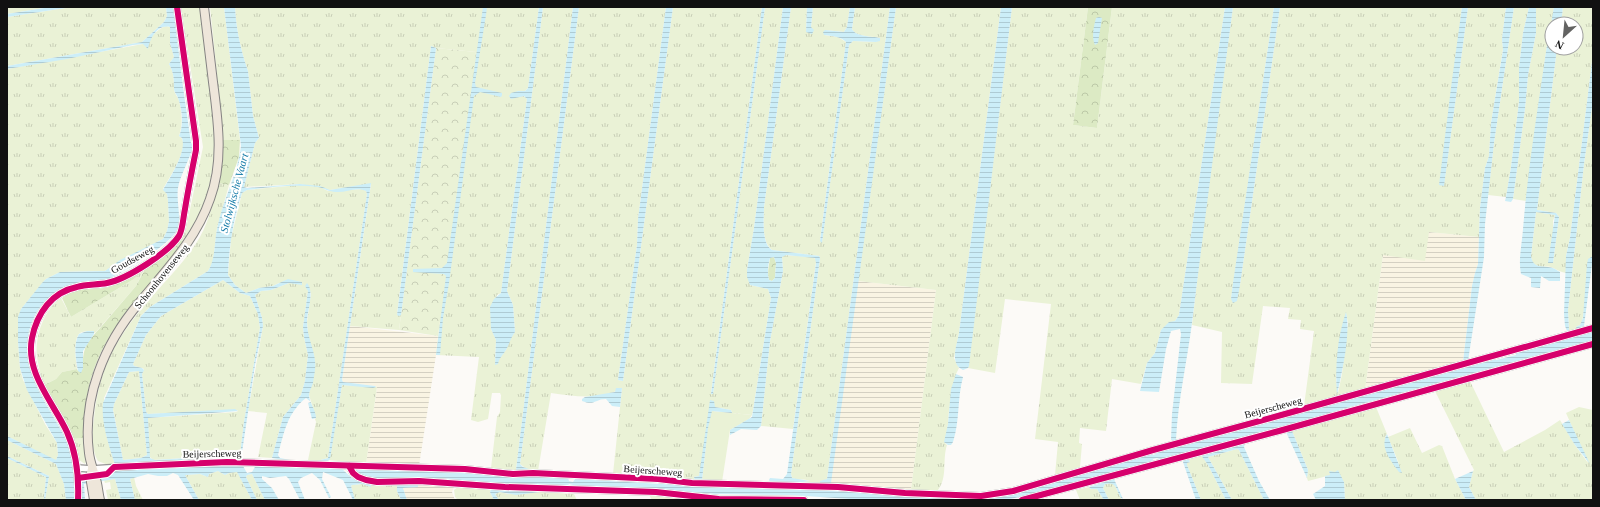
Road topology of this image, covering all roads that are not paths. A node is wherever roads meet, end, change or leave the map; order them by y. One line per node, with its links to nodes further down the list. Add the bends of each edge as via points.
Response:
1 (177, 7): 6 (street, Goudseweg, via 196,146 180,234 170,247 126,276 108,283 66,289 52,298 36,323 32,338 31,352 37,379 66,432)
2 (204, 7): 7 (main road, Schoonhovenseweg, via 220,134 211,198 184,250 122,323 106,353 90,405 88,428)
3 (1593, 328): 8 (street, Beijerscheweg, via 1013,491)
4 (1593, 344): 13 (street)
5 (349, 466): 7 (street, Beijerscheweg, via 215,462); 8 (street, Beijerscheweg, via 465,469 692,483 838,487); 12 (street, via 358,477 377,482 418,481 656,492 719,499)
6 (78, 468): 7 (street); 9 (street, Goudseweg)
7 (92, 469): 10 (main road, Schoonhovenseweg, via 90,476); 11 (main road, Schoonhovenseweg)
8 (956, 498)
9 (78, 500)
10 (94, 500)
11 (100, 500)
12 (804, 500)
13 (1022, 500)

